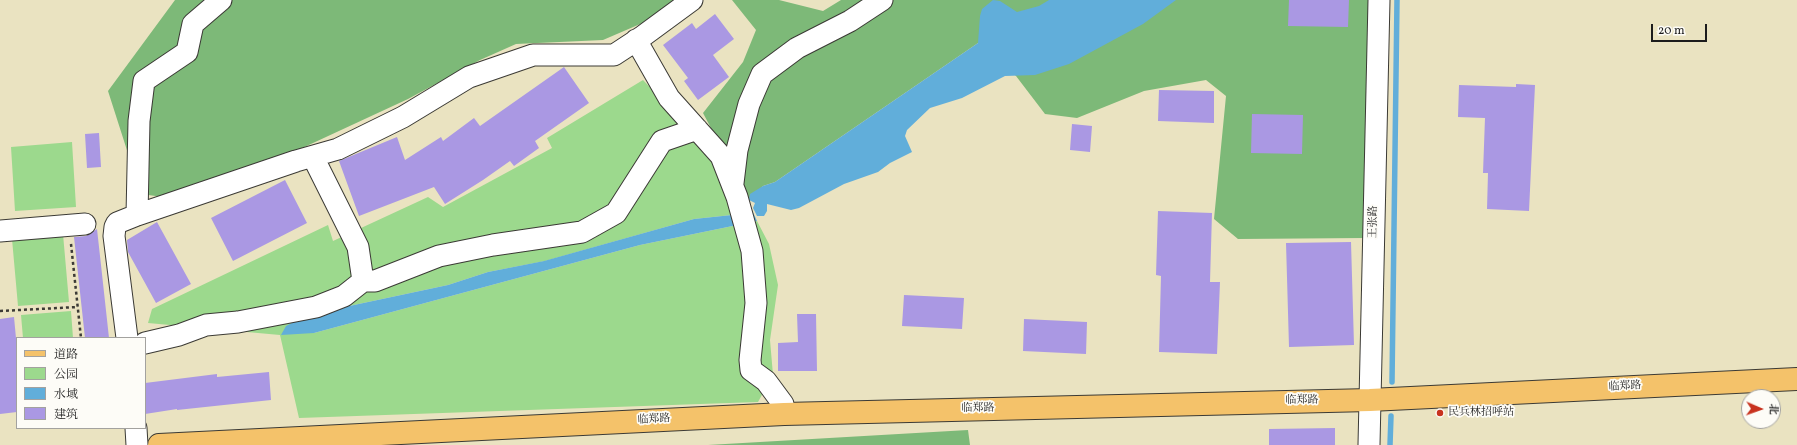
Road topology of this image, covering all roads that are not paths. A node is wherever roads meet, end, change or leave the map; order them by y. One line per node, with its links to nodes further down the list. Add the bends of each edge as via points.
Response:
1 (221, 0): 9 (street, via 193,24 187,52 144,81 139,121)
2 (692, 0): 5 (street)
3 (882, 0): 8 (street, via 850,21 797,48 762,74 749,104 737,150)
4 (1379, 0): 16 (street, 王张路)
5 (636, 40): 6 (street, via 669,98); 7 (street, via 614,55 533,55 469,77 403,117 338,149)
6 (697, 129): 8 (street, via 721,156); 12 (street, via 662,141 616,213 582,232 492,245 439,256 375,281)
7 (313, 157): 9 (street); 12 (street, via 358,247)
8 (732, 186): 17 (street, via 752,251 756,303 750,360 752,370 766,381 783,404)
9 (137, 215): 13 (street, via 117,224 113,231)
10 (77, 225): 11 (street)
11 (0, 230)
12 (364, 281): 14 (street, via 344,296 316,307 206,326)
13 (127, 337)
14 (146, 343)
15 (1797, 379): 16 (main road, 临郑路)
16 (1370, 400): 17 (main road, 临郑路); 21 (street, 王张路)
17 (784, 414): 20 (main road, 临郑路)
18 (136, 429): 19 (street)
19 (137, 445)
20 (159, 445)
21 (1369, 445)

